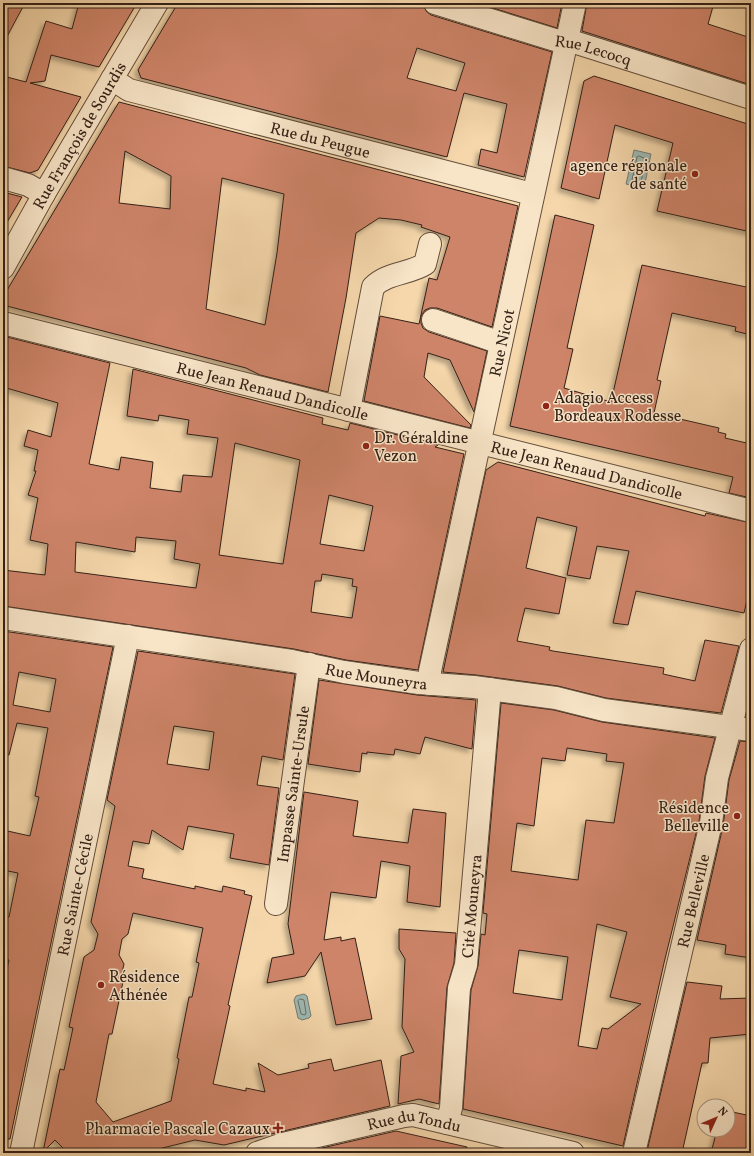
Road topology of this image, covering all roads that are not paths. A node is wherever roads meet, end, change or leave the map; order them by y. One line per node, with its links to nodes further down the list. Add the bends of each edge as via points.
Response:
1 (157, 3): 5 (street, Rue François de Sourdis)
2 (435, 3): 4 (street, Rue Lecocq)
3 (575, 3): 4 (street, Rue Nicot)
4 (566, 42): 6 (street, Rue Lecocq, via 577,43); 9 (street, Rue Nicot)
5 (112, 79): 8 (street, Rue François de Sourdis); 9 (street, Rue du Peugue, via 129,90)
6 (751, 98)
7 (3, 178): 8 (street, via 28,185)
8 (44, 194): 11 (street, Rue François de Sourdis)
9 (532, 194): 14 (street, Rue Nicot)
10 (430, 244): 15 (street, via 425,264 378,281 373,287)
11 (3, 268)
12 (432, 320): 14 (street)
13 (3, 323): 15 (street, Rue Jean Renaud Dandicolle)
14 (501, 342): 16 (street, Rue Nicot)
15 (349, 410): 16 (street, Rue Jean Renaud Dandicolle)
16 (480, 443): 17 (street, Rue Jean Renaud Dandicolle); 22 (street, Rue Nicot, via 430,671)
17 (751, 511)
18 (3, 618): 19 (street, Rue Mouneyra)
19 (128, 636): 21 (street, Rue Mouneyra); 29 (street, Rue Sainte-Cécile)
20 (751, 648): 24 (street, Rue Belleville)
21 (309, 664): 22 (street, Rue Mouneyra, via 344,672); 26 (street, Impasse Sainte-Ursule)
22 (430, 684): 23 (street, Rue Mouneyra)
23 (490, 689): 24 (street, Rue Mouneyra, via 556,698 604,710); 27 (street, Cité Mouneyra, via 466,965 459,988 451,1108)
24 (729, 728): 25 (street, Rue Mouneyra); 31 (street, Rue Belleville, via 717,778 711,823)
25 (751, 730)
26 (276, 904)
27 (447, 1123): 28 (street, Rue du Tondu, via 423,1117 404,1116 283,1144); 30 (street, Rue du Tondu)
28 (266, 1152)
29 (21, 1153)
30 (573, 1153)
31 (634, 1153)

